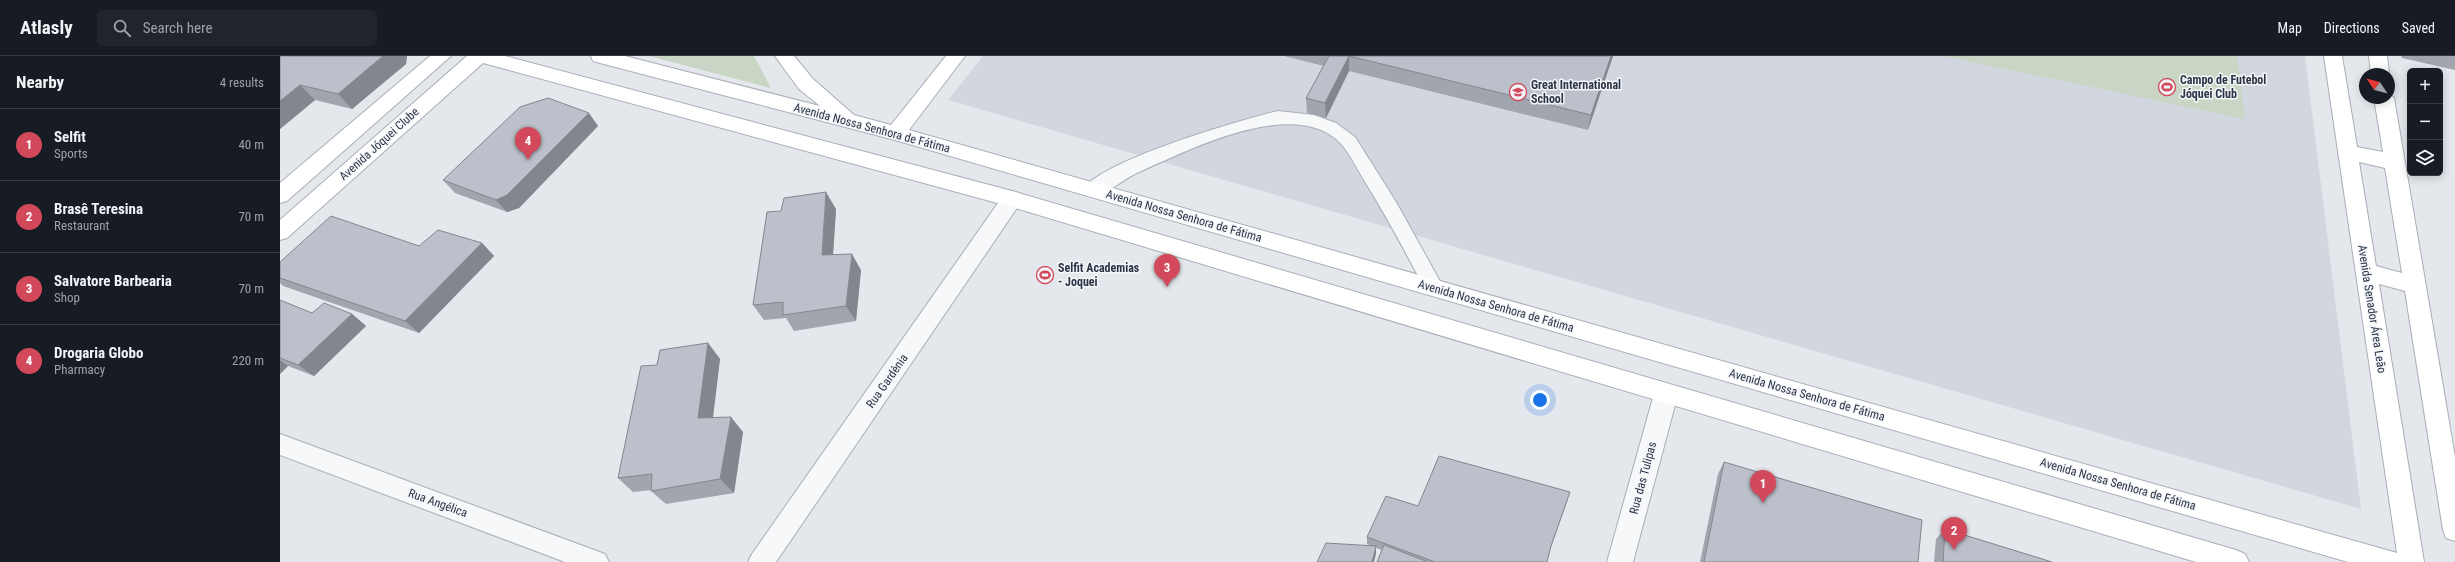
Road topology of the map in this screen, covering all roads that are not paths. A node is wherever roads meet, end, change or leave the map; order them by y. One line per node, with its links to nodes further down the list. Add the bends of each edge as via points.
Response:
1 (442, 56): 15 (main road, Avenida Jóquei Clube)
2 (479, 56): 16 (main road); 17 (main road, Avenida Jóquei Clube)
3 (600, 56): 10 (main road, Avenida Nossa Senhora de Fátima)
4 (784, 56): 10 (main road, via 806,84)
5 (956, 56): 11 (main road)
6 (2333, 56): 12 (main road, Avenida Senador Área Leão)
7 (2378, 56): 8 (main road)
8 (2379, 68)
9 (2385, 104): 13 (main road)
10 (851, 121): 11 (main road, Avenida Nossa Senhora de Fátima)
11 (895, 133): 14 (main road, Avenida Nossa Senhora de Fátima)
12 (2348, 152): 13 (main road); 18 (main road, Avenida Senador Área Leão)
13 (2394, 162): 19 (main road)
14 (1092, 190): 20 (main road, Avenida Nossa Senhora de Fátima); 20 (lane, via 1116,175 1181,146 1237,127 1278,117 1308,120 1330,127 1349,141 1390,207)
15 (280, 195)
16 (1012, 199): 21 (main road); 25 (street, Rua Gardênia)
17 (280, 232)
18 (2366, 272): 19 (main road); 29 (main road, Avenida Senador Área Leão)
19 (2414, 285): 23 (main road)
20 (1434, 288): 28 (main road, Avenida Nossa Senhora de Fátima)
21 (1666, 394): 26 (street, Rua das Tulipas); 27 (main road)
22 (280, 444): 24 (street, Rua Angélica)
23 (2455, 530)
24 (596, 562)
25 (761, 562)
26 (1620, 562)
27 (2236, 562)
28 (2389, 562)
29 (2411, 562)

